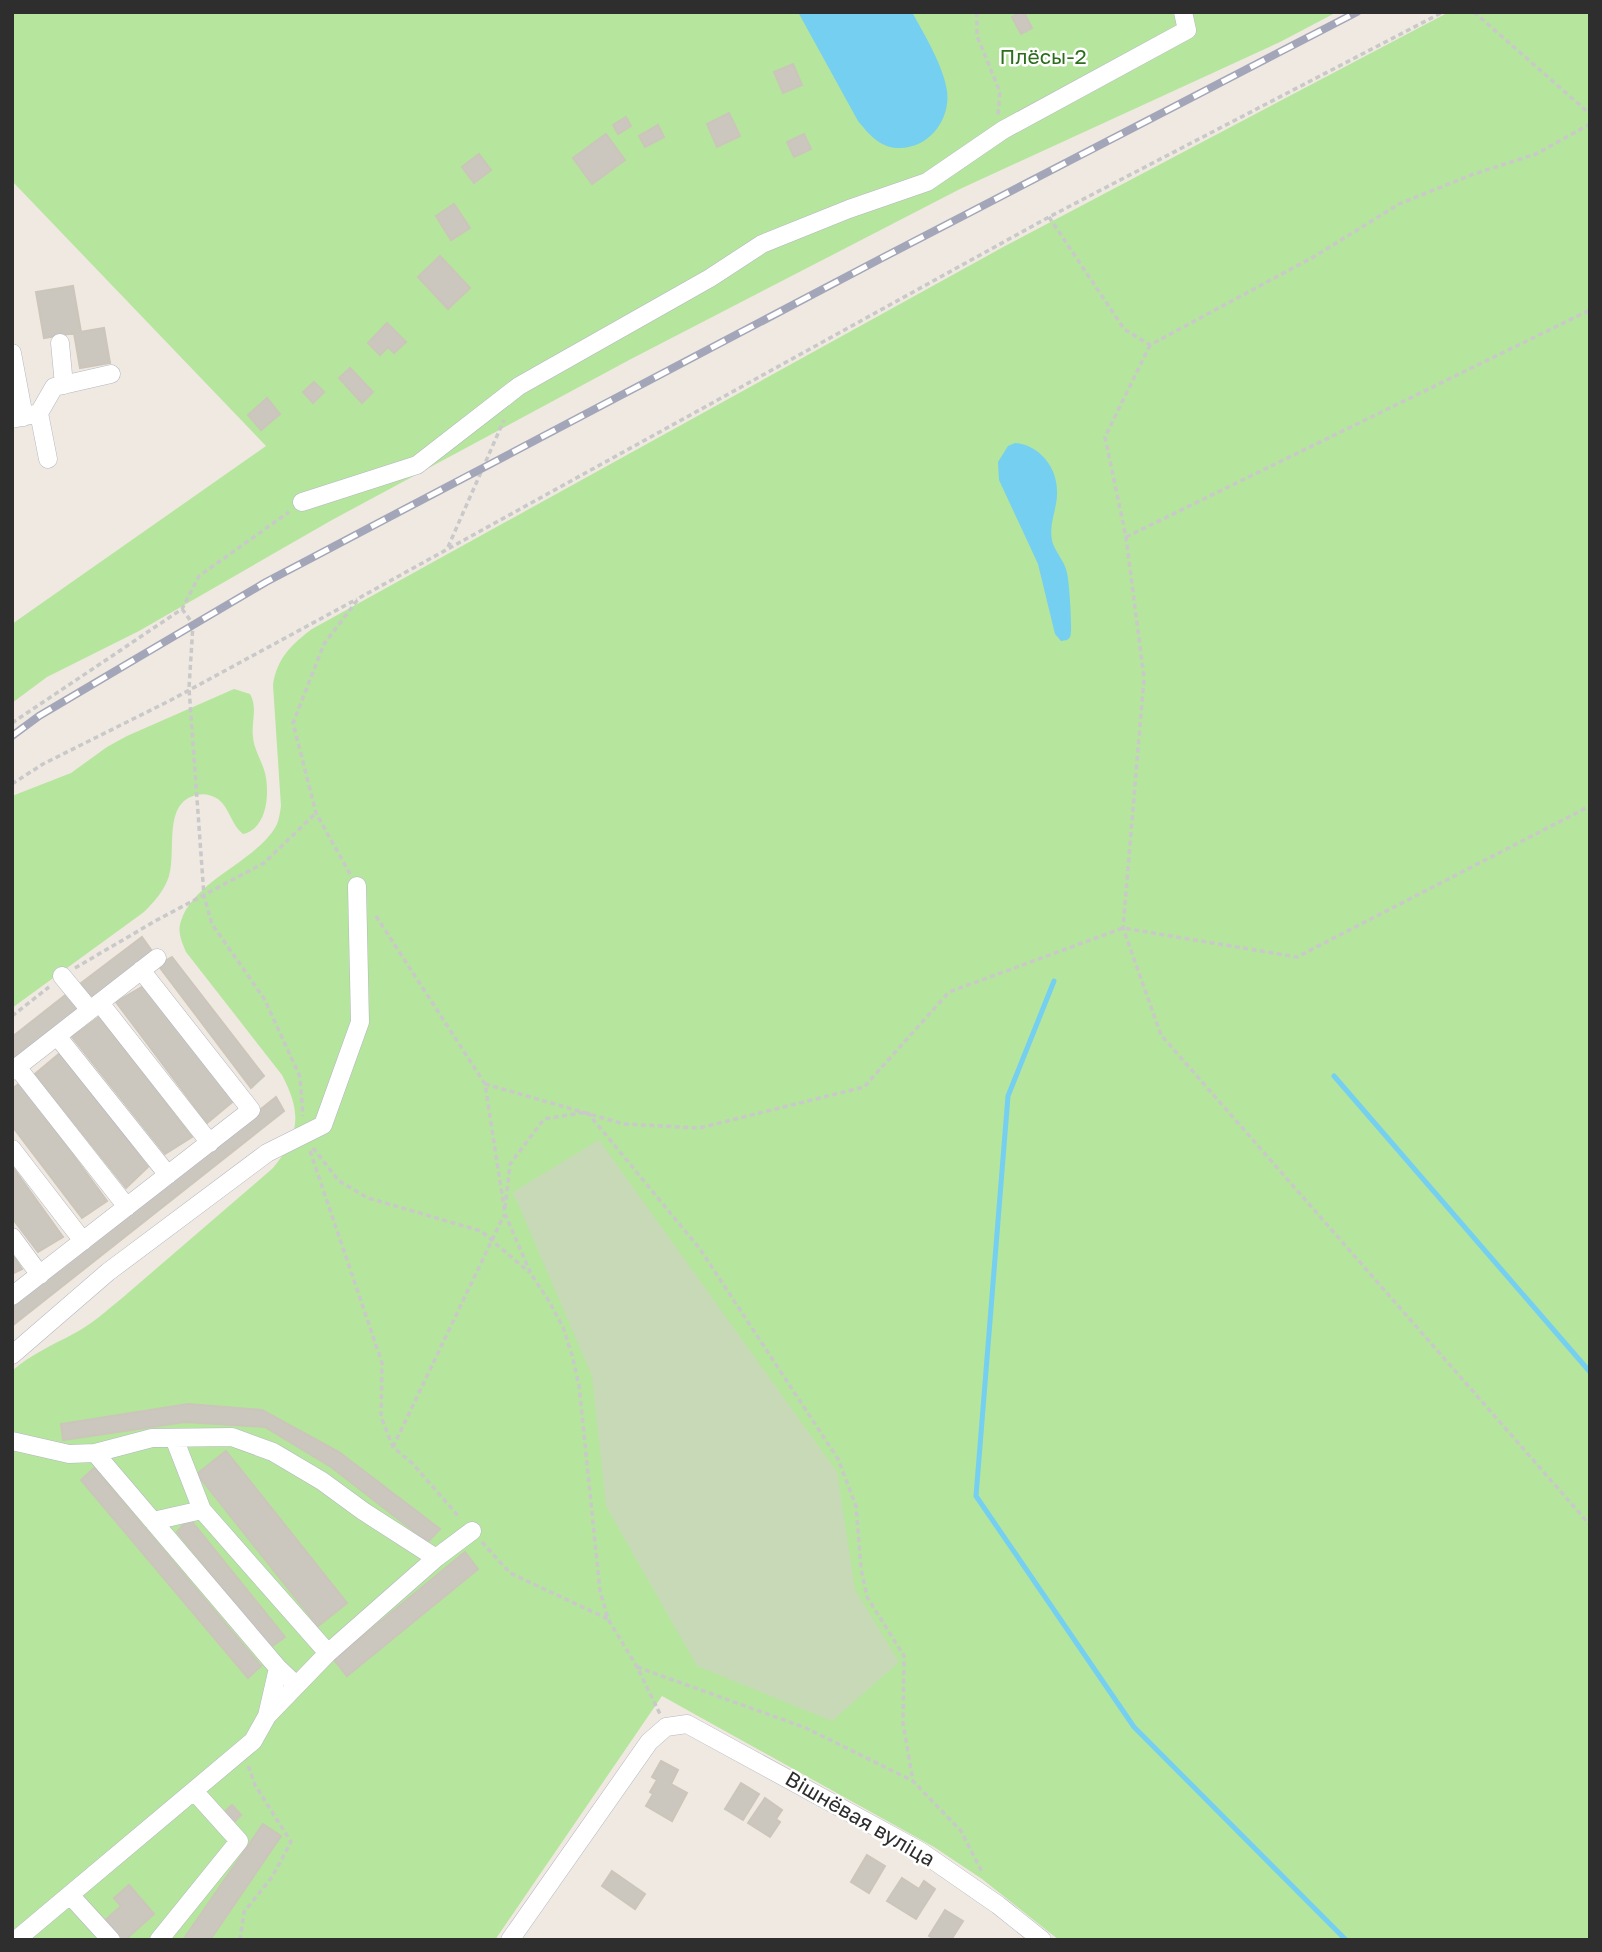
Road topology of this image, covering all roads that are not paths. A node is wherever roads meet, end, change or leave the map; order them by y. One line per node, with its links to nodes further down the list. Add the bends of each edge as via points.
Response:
1 (1183, 12): 8 (street, via 1187,30 1003,130 927,182 762,244 519,386 417,465)
2 (60, 343): 5 (street)
3 (12, 353): 6 (street)
4 (111, 374): 5 (street)
5 (64, 384): 6 (street, via 54,387)
6 (25, 416): 7 (street)
7 (48, 459)
8 (302, 502)
9 (357, 887): 24 (street, via 360,1022 323,1125 267,1153 108,1272)
10 (158, 958): 11 (street)
11 (141, 970): 13 (street); 16 (street, via 251,1110)
12 (62, 976): 13 (street)
13 (95, 1006): 14 (street); 16 (street)
14 (57, 1036): 15 (street); 18 (street)
15 (15, 1069): 19 (street)
16 (211, 1143): 18 (street)
17 (12, 1149): 21 (street)
18 (168, 1175): 19 (street)
19 (127, 1207): 21 (street)
20 (12, 1237): 22 (street)
21 (83, 1241): 22 (street)
22 (40, 1275): 23 (street)
23 (12, 1296)
24 (12, 1355)
25 (174, 1438): 27 (street, via 152,1438); 28 (street); 31 (street, via 232,1437 273,1452)
26 (12, 1441): 27 (street, via 69,1454)
27 (95, 1453): 29 (street)
28 (202, 1510): 29 (street); 32 (street)
29 (153, 1521): 33 (street)
30 (472, 1531): 31 (street)
31 (436, 1558): 32 (street)
32 (328, 1653): 34 (street)
33 (278, 1668): 34 (street); 35 (street)
34 (296, 1685): 35 (street)
35 (267, 1716): 36 (street, via 253,1741)
36 (194, 1791): 37 (street); 40 (street, via 239,1841)
37 (70, 1895): 38 (street); 39 (street)
38 (16, 1940)
39 (111, 1940)
40 (159, 1940)
41 (510, 1940): 42 (street, Вішнёвая вуліца, via 649,1742 666,1727 687,1724 890,1833 951,1871)
42 (1042, 1940)

